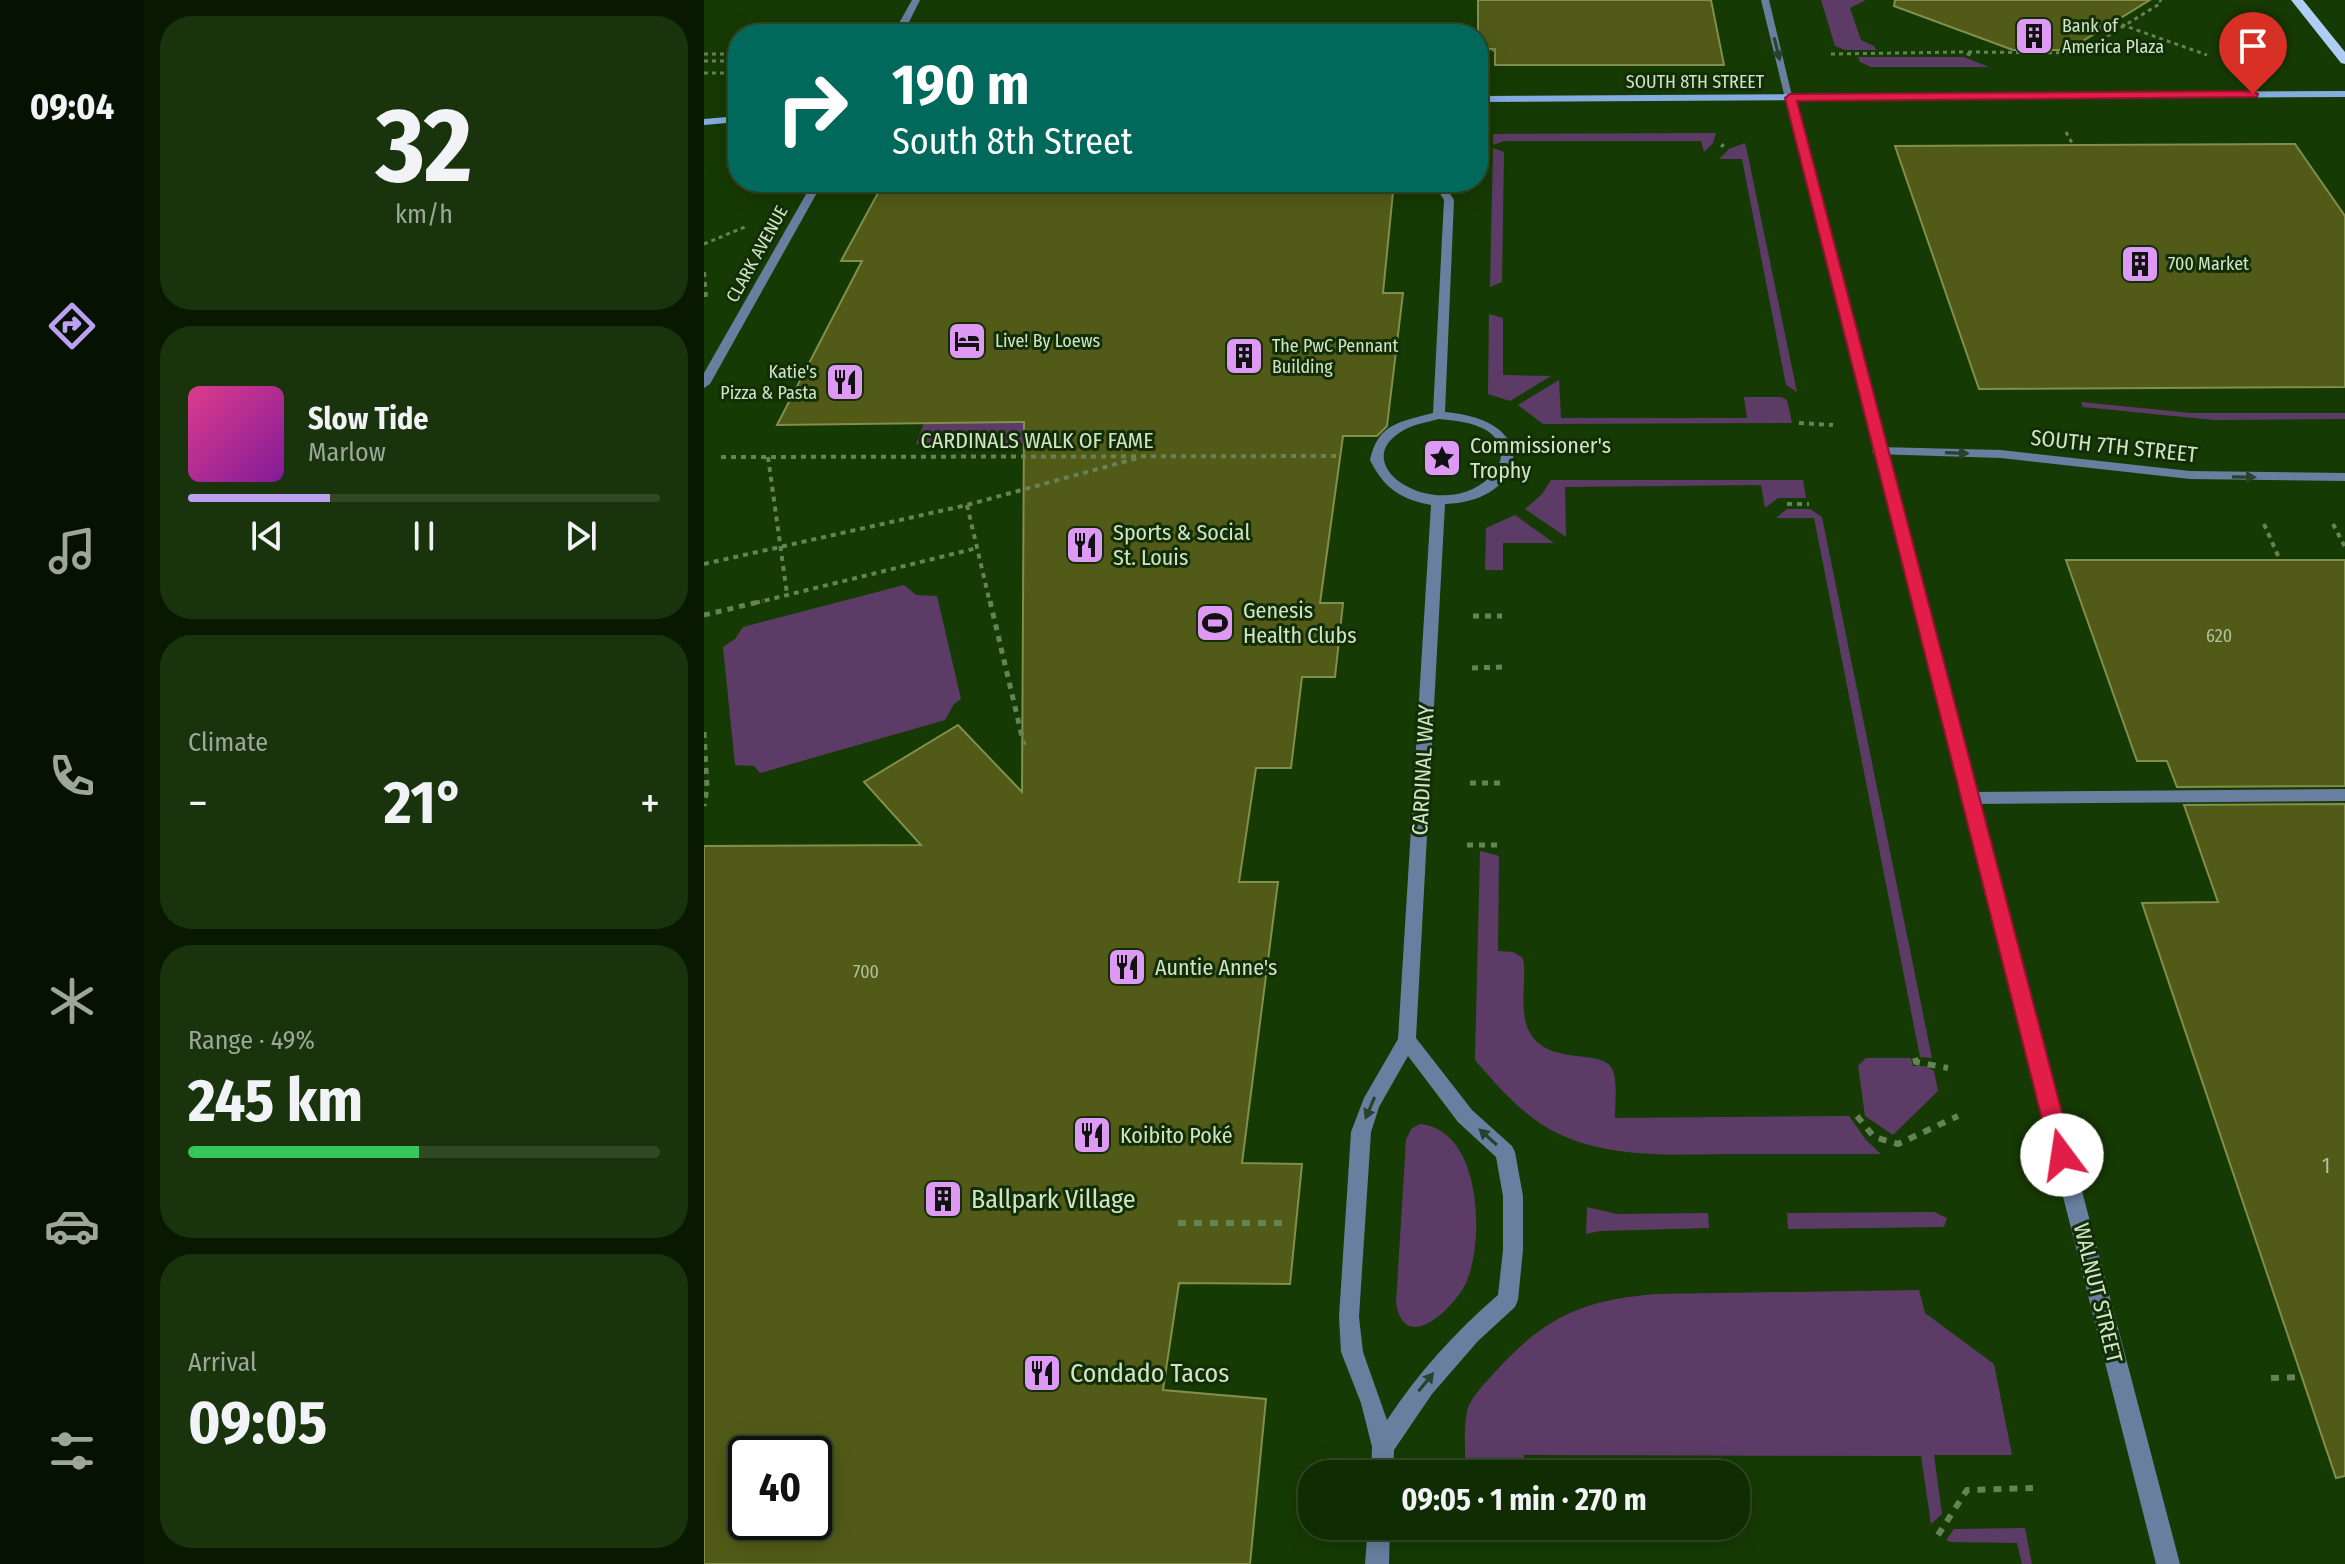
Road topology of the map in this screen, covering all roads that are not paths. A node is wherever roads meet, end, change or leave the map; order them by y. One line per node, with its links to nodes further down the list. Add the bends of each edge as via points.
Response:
1 (916, 0): 4 (street)
2 (1765, 0): 7 (street, WALNUT STREET, one-way to 7)
3 (2297, 0): 5 (main road)
4 (903, 24)
5 (2345, 60)
6 (2345, 94): 7 (main road, SOUTH 8TH STREET)
7 (1790, 98): 8 (main road, SOUTH 8TH STREET); 15 (street, WALNUT STREET)
8 (1488, 99)
9 (728, 120): 10 (main road)
10 (704, 122)
11 (812, 192): 13 (street, CLARK AVENUE)
12 (1444, 192): 14 (street, via 1449,200)
13 (704, 384)
14 (1439, 415): 17 (street, via 1399,426 1377,451 1376,464 1397,489); 17 (street, via 1479,421 1504,440 1509,453 1497,481 1460,498)
15 (1879, 451): 16 (street, SOUTH 7TH STREET, one-way to 16, via 2001,454 2190,475); 19 (street, WALNUT STREET)
16 (2345, 477)
17 (1438, 500): 20 (street, CARDINAL WAY)
18 (2345, 795): 19 (street)
19 (1971, 798): 25 (street, WALNUT STREET)
20 (1407, 1040): 21 (street, CARDINAL WAY, one-way to 21, via 1361,1132 1349,1317 1352,1352); 21 (street, CARDINAL WAY, one-way to 20, via 1445,1359 1508,1300 1513,1250 1513,1196 1505,1152 1465,1116)
21 (1383, 1447): 22 (street, CARDINAL WAY)
22 (1383, 1460)
23 (1378, 1540): 24 (street)
24 (1377, 1564)
25 (2168, 1564)

